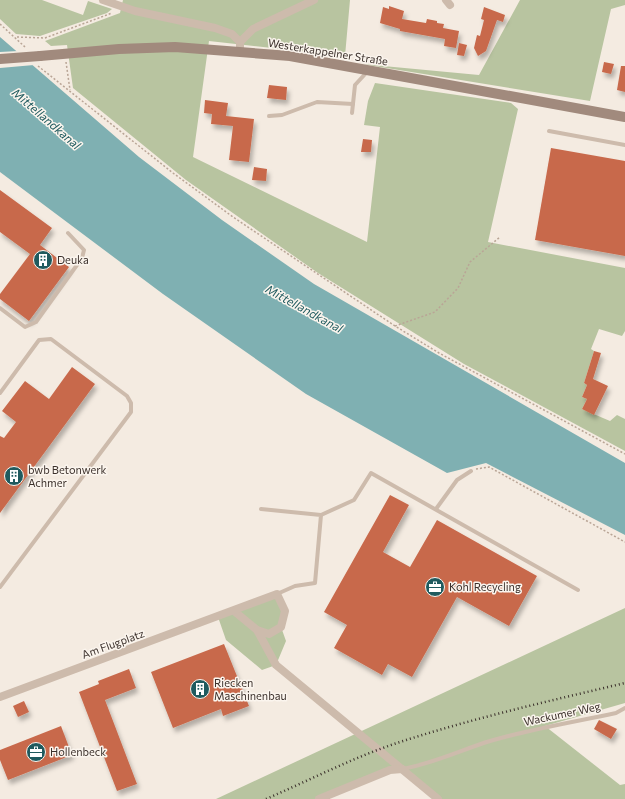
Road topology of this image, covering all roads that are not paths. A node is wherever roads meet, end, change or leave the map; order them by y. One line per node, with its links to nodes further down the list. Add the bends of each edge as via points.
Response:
1 (103, 0): 3 (street, via 215,28 232,34)
2 (314, 0): 3 (street, via 253,29)
3 (240, 46): 4 (main road, Westerkappelner Straße, bridge, via 119,49 38,59); 5 (main road, Westerkappelner Straße)
4 (0, 59)
5 (369, 70): 6 (lane, via 355,85); 9 (main road, Westerkappelner Straße)
6 (353, 104): 7 (lane); 8 (lane, via 316,102 282,115)
7 (352, 113)
8 (269, 116)
9 (625, 117)
10 (549, 131): 11 (lane)
11 (625, 145)
12 (68, 233): 13 (lane, via 84,250 82,258 36,322 25,327)
13 (0, 308)
14 (0, 393): 19 (lane, via 39,340 51,339 127,396 131,403 131,412)
15 (471, 471): 17 (lane, via 457,480)
16 (262, 509): 18 (lane)
17 (436, 509): 18 (lane, via 371,473 354,500); 20 (lane)
18 (321, 515): 21 (lane, via 315,583 295,586)
19 (0, 587)
20 (578, 590)
21 (278, 594): 22 (street, Am Flugplatz); 23 (street, via 285,611 281,627 269,634)
22 (234, 611): 23 (street); 24 (street, Am Flugplatz)
23 (257, 630): 26 (street, via 276,665)
24 (0, 697)
25 (625, 708): 26 (lane, Wackumer Weg, via 616,713 502,738 463,749 417,767)
26 (402, 769): 27 (street, via 390,770); 28 (street)
27 (319, 799)
28 (438, 799)

